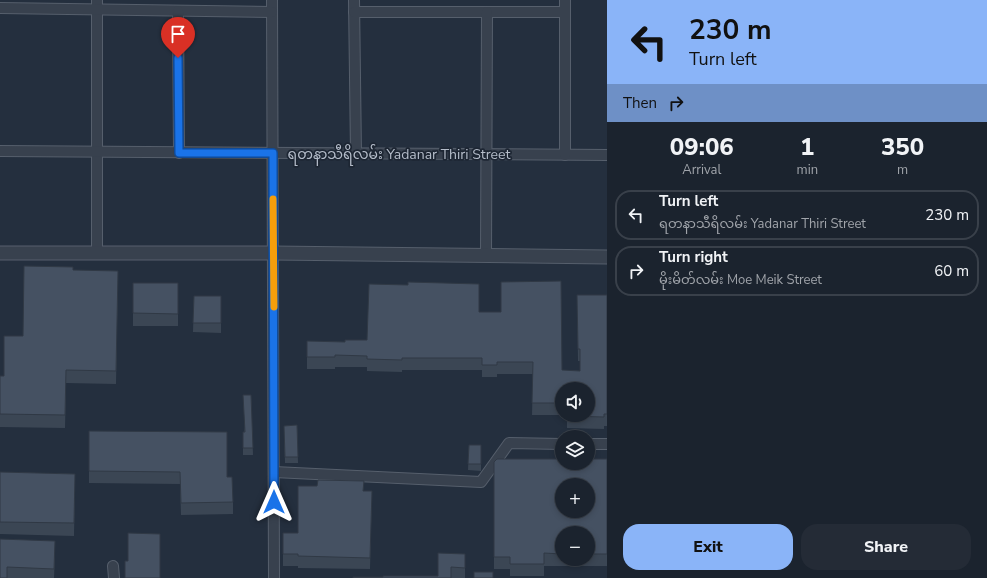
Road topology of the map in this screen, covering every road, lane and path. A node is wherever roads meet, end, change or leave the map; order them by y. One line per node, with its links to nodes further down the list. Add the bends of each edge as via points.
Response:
1 (272, 0): 7 (street)
2 (354, 0): 8 (street)
3 (565, 0): 10 (street)
4 (97, 5): 5 (street); 6 (street); 12 (street)
5 (0, 8)
6 (178, 10): 7 (street); 13 (street)
7 (272, 12): 14 (street)
8 (354, 12): 9 (street); 15 (street)
9 (486, 12): 10 (street); 16 (street)
10 (565, 12): 17 (street)
11 (0, 152): 12 (street, ရတနာသီရိလမ်း Yadanar Thiri Street)
12 (97, 152): 13 (street, ရတနာသီရိလမ်း Yadanar Thiri Street); 20 (street)
13 (179, 153): 14 (street, ရတနာသီရိလမ်း Yadanar Thiri Street)
14 (273, 153): 15 (street, ရတနာသီရိလမ်း Yadanar Thiri Street); 21 (street)
15 (356, 154): 16 (street, ရတနာသီရိလမ်း Yadanar Thiri Street)
16 (486, 154): 17 (street, ရတနာသီရိလမ်း Yadanar Thiri Street); 22 (street)
17 (565, 155): 18 (street, ရတနာသီရိလမ်း Yadanar Thiri Street)
18 (607, 155)
19 (0, 252): 20 (street)
20 (97, 253): 21 (street)
21 (273, 254): 22 (street); 27 (street)
22 (486, 256): 23 (street)
23 (607, 257)
24 (555, 444): 27 (street, via 509,443 481,482)
25 (595, 444): 26 (street)
26 (607, 444)
27 (274, 472): 30 (street)
28 (114, 566): 29 (street)
29 (114, 578)
30 (274, 578)

